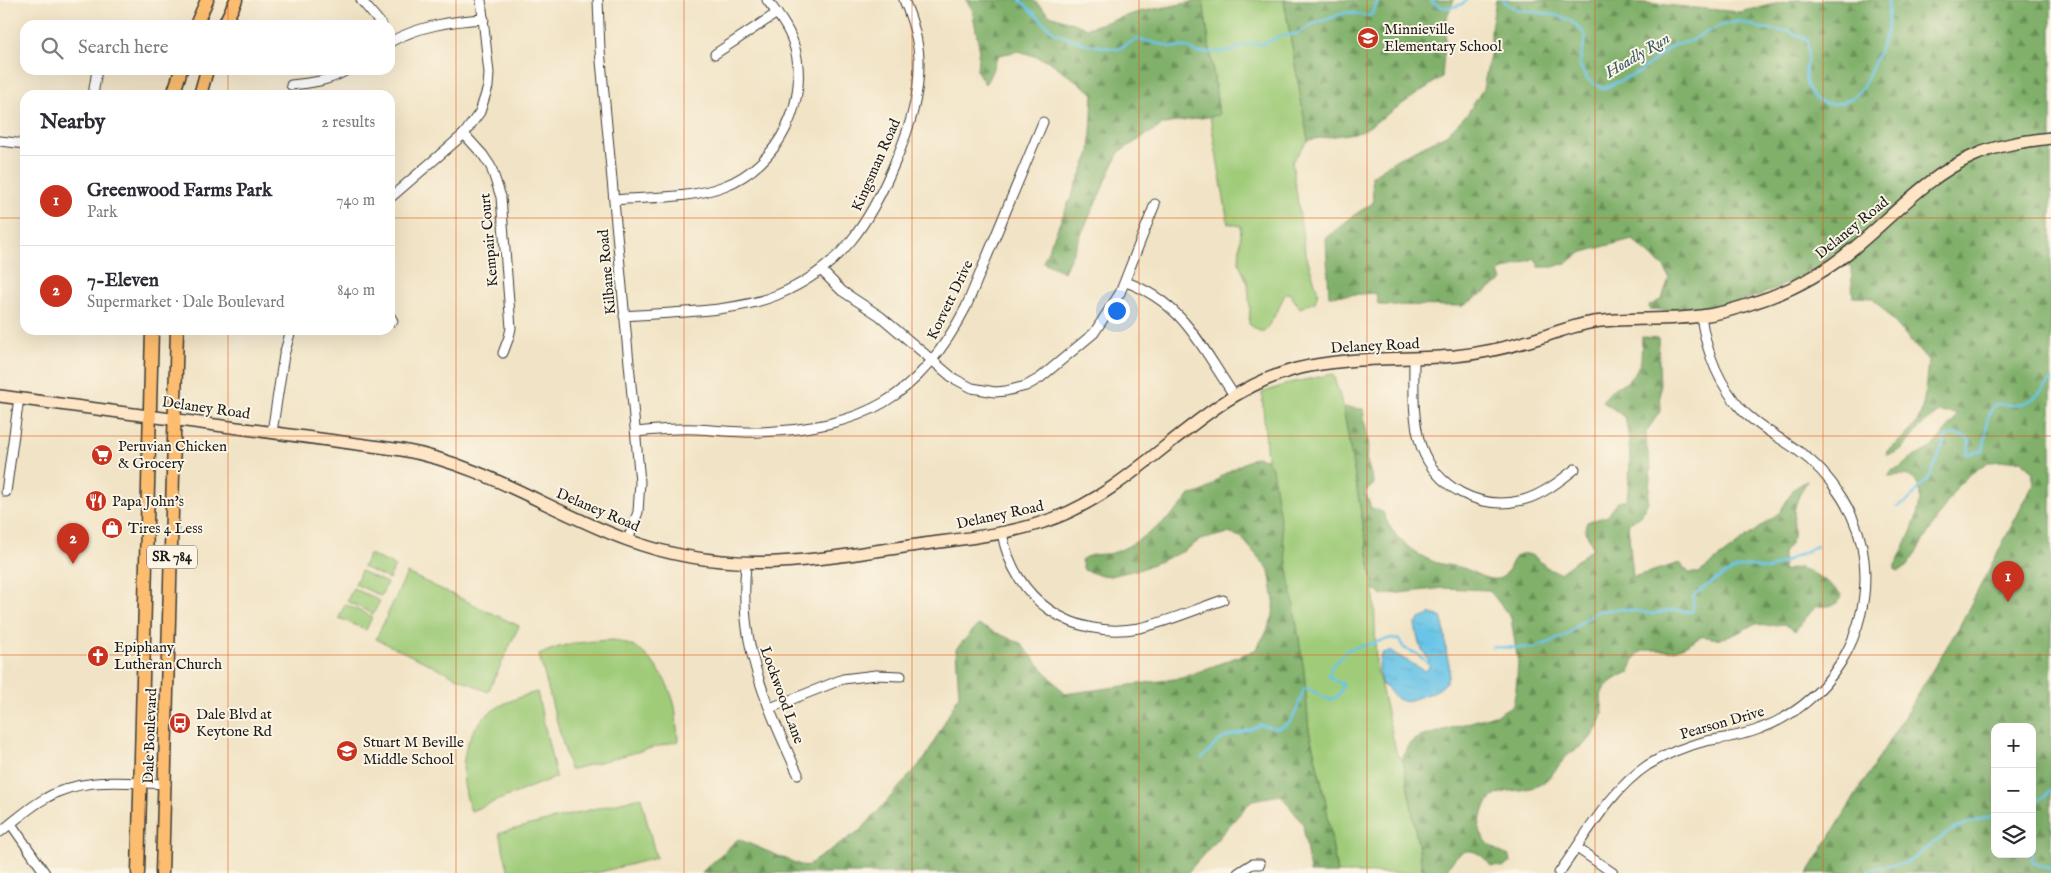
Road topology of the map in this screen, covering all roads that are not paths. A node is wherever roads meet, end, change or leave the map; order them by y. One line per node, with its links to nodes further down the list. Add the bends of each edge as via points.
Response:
1 (207, 0): 10 (main road)
2 (236, 0): 11 (main road)
3 (361, 0): 12 (street)
4 (481, 0): 9 (street)
5 (598, 0): 29 (street, Kilbane Road)
6 (767, 0): 8 (street)
7 (904, 0): 31 (street, Kingsman Road, via 912,20 919,57 913,117 875,208 852,241)
8 (777, 13): 14 (street); 29 (street, via 793,42 798,71 796,100 790,120 763,161 746,175 696,194)
9 (484, 19): 13 (street, via 441,24); 24 (street, via 488,87 480,112)
10 (198, 20)
11 (226, 20)
12 (378, 20)
13 (395, 39)
14 (715, 54)
15 (96, 75): 20 (street)
16 (179, 75): 21 (main road)
17 (206, 75): 22 (main road)
18 (338, 75): 19 (street, via 320,82)
19 (291, 85)
20 (94, 90)
21 (175, 90)
22 (201, 90)
23 (1043, 122): 40 (street, Korvett Drive, via 966,307)
24 (464, 134): 28 (street); 38 (street, Kempair Court, via 491,167 501,197 511,328)
25 (2051, 138): 34 (street, Delaney Road, via 1976,154 1918,192 1824,270 1765,299)
26 (0, 141): 27 (street)
27 (20, 143)
28 (395, 194)
29 (615, 200): 33 (street, Kilbane Road)
30 (1155, 204): 32 (street)
31 (822, 270): 33 (street, Kingsman Road, via 793,288 761,301 727,308); 40 (street, via 842,291 880,316)
32 (1126, 282): 40 (street, via 1094,333 1057,366 1026,386 995,392 972,388); 41 (street, via 1147,291 1177,312)
33 (624, 316): 47 (street, Kilbane Road)
34 (1701, 316): 39 (street, Delaney Road, via 1590,322 1505,348 1457,356); 61 (street, Pearson Drive, via 1706,346 1730,394 1755,422 1812,461 1846,505 1864,554 1866,580 1862,610 1854,639 1845,656 1810,700 1769,726 1695,744 1646,767 1617,794)
35 (152, 335): 44 (main road, Dale Boulevard / SR 784)
36 (177, 335): 45 (main road, Dale Boulevard / SR 784)
37 (290, 335): 46 (street)
38 (503, 353)
39 (1414, 358): 41 (street, Delaney Road, via 1334,362 1301,368); 48 (street, via 1421,446 1432,467 1449,486 1481,500 1511,502 1536,495)
40 (932, 362): 47 (street, Korvett Drive, via 887,401 851,418 828,424 761,432 696,429)
41 (1234, 395): 50 (street, Delaney Road, via 1097,498 1053,519)
42 (0, 396): 43 (street, Delaney Road)
43 (19, 398): 44 (street, Delaney Road); 49 (street)
44 (150, 415): 45 (street, Delaney Road); 57 (main road, Dale Boulevard / SR 784)
45 (175, 419): 46 (street, Delaney Road); 58 (main road, Dale Boulevard / SR 784)
46 (272, 432): 51 (street, Delaney Road, via 402,450 448,460)
47 (636, 432): 51 (street, Kilbane Road, via 640,497)
48 (1575, 469)
49 (6, 492)
50 (1002, 533): 52 (street, Delaney Road, via 803,561); 53 (street, via 1008,560 1023,585 1046,608 1074,623 1103,630 1139,628)
51 (628, 540): 52 (street, Delaney Road, via 680,555)
52 (746, 564): 55 (street, Lockwood Lane, via 748,634)
53 (1223, 600)
54 (901, 676): 55 (street, via 843,679)
55 (770, 708): 56 (street, Lockwood Lane)
56 (798, 774)
57 (140, 783): 58 (street); 59 (street, via 104,781 75,786 47,797); 64 (main road, Dale Boulevard / SR 784)
58 (166, 784): 65 (main road, Dale Boulevard / SR 784)
59 (11, 824): 60 (street); 63 (street)
60 (0, 832)
61 (1577, 848): 67 (street, Pearson Drive); 68 (street)
62 (1260, 864): 66 (street, via 1252,864)
63 (45, 873)
64 (138, 873)
65 (162, 873)
66 (1238, 873)
67 (1559, 873)
68 (1613, 873)

